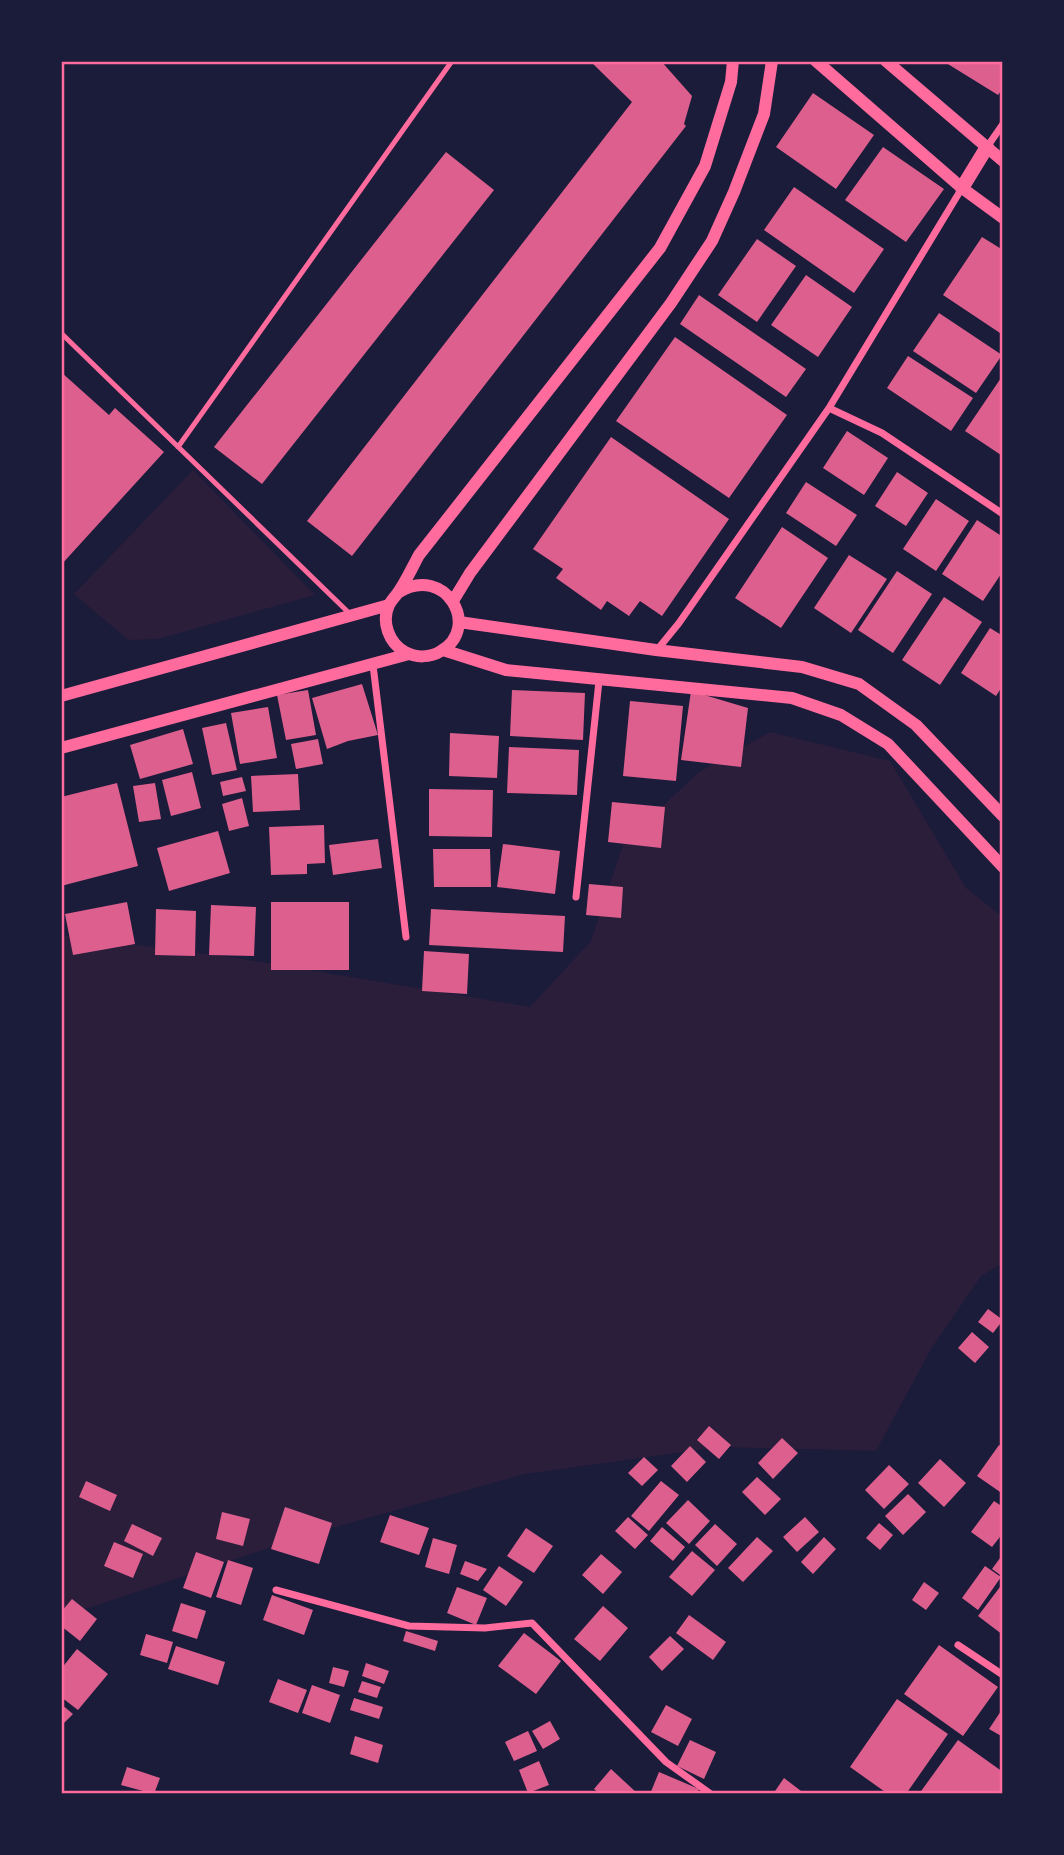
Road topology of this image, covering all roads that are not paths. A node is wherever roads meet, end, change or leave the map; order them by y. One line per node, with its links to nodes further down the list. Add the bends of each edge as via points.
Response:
1 (452, 61): 13 (lane)
2 (733, 61): 15 (street, via 705,166 660,248 419,555)
3 (772, 61): 16 (street, via 764,114 712,242)
4 (816, 61): 9 (street)
5 (886, 61): 7 (street)
6 (1003, 124): 7 (street)
7 (987, 147): 8 (street); 9 (main road)
8 (1003, 161)
9 (962, 188): 10 (street); 12 (street)
10 (1003, 218)
11 (61, 333): 13 (lane)
12 (829, 408): 14 (street, via 882,433); 21 (street)
13 (178, 447): 18 (lane)
14 (1003, 514)
15 (399, 592): 16 (street, via 428,584); 17 (street)
16 (453, 600): 19 (street)
17 (389, 605): 18 (street); 22 (street, via 386,617 391,639)
18 (351, 615): 25 (street)
19 (458, 622): 20 (street, via 457,633); 21 (street)
20 (443, 650): 22 (street, via 432,655); 24 (street, via 506,670)
21 (656, 650): 27 (street, via 802,667 859,684 916,725)
22 (409, 654): 23 (street)
23 (373, 665): 26 (street); 30 (street)
24 (599, 681): 28 (street, via 792,698 841,715 888,744); 29 (street)
25 (61, 696)
26 (61, 748)
27 (1003, 816)
28 (1003, 867)
29 (576, 897)
30 (406, 937)
31 (276, 1590): 34 (street, via 409,1626 485,1628 532,1623 666,1762)
32 (958, 1645): 33 (street)
33 (1003, 1675)
34 (711, 1794)

